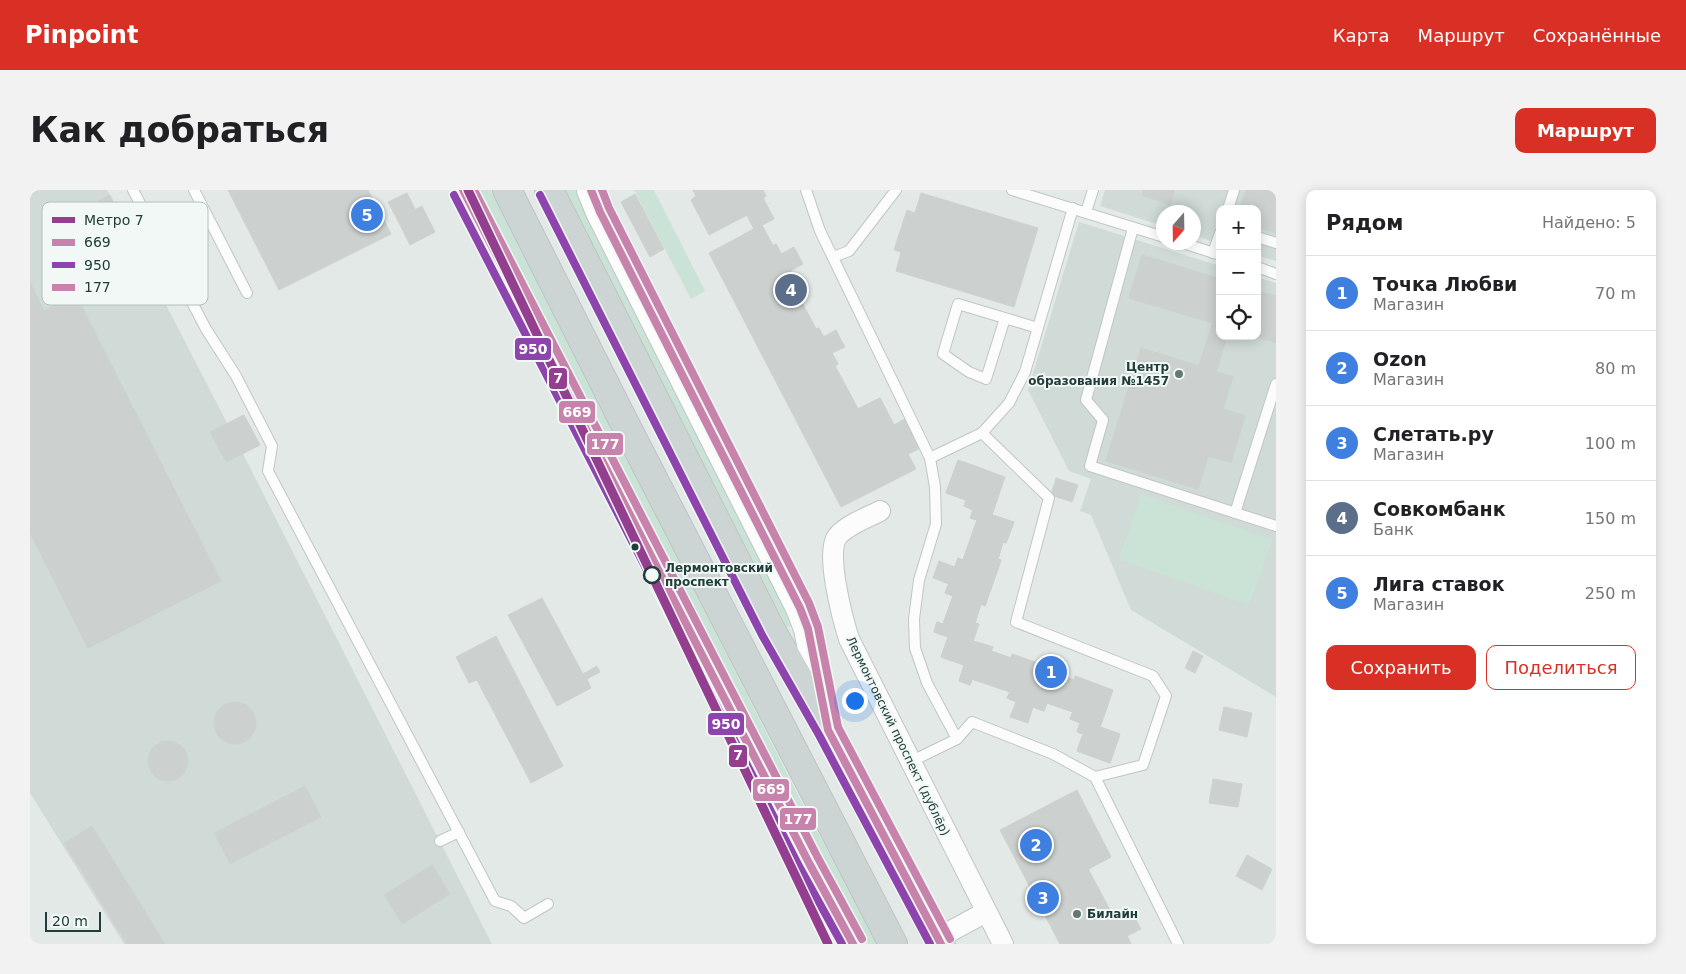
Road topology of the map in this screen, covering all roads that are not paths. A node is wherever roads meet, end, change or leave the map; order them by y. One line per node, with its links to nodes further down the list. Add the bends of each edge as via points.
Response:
1 (133, 190): 12 (lane)
2 (194, 190): 13 (lane)
3 (463, 190): 47 (street)
4 (507, 190): 48 (main road)
5 (549, 190): 37 (main road, via 771,630)
6 (591, 190): 37 (street, via 800,608 808,629)
7 (806, 190): 24 (lane)
8 (896, 190): 24 (lane, via 849,251)
9 (1012, 190): 15 (lane)
10 (1093, 190): 16 (lane)
11 (1234, 190): 14 (lane)
12 (139, 202)
13 (200, 202)
14 (1229, 205)
15 (1073, 208): 16 (lane); 30 (lane)
16 (1086, 212): 18 (lane)
17 (208, 217): 27 (lane)
18 (1133, 228): 19 (lane); 35 (lane, via 1086,400 1104,420 1090,466)
19 (1156, 235)
20 (1261, 238): 21 (lane)
21 (1276, 243)
22 (1201, 249): 23 (lane)
23 (1216, 254)
24 (833, 257): 33 (lane)
25 (1261, 269): 26 (lane)
26 (1276, 274)
27 (247, 293)
28 (193, 305): 41 (lane, via 241,385 272,446 268,471)
29 (1005, 318): 29 (lane, via 958,304 944,354 969,372 986,379); 30 (lane)
30 (1038, 328): 32 (lane, via 1021,380 1008,403)
31 (1276, 384): 35 (lane)
32 (982, 433): 33 (lane); 40 (lane, via 1049,498 1016,622 1153,676 1166,696 1142,766)
33 (930, 458): 38 (lane, via 936,524 919,580 914,620 915,648 927,683)
34 (880, 511): 39 (street, Лермонтовский проспект (дублёр), via 837,537 832,562 849,639)
35 (1235, 513): 36 (lane)
36 (1276, 526)
37 (828, 730): 45 (main road)
38 (957, 739): 39 (lane); 40 (lane, via 972,722 1053,754)
39 (910, 762): 44 (street, Лермонтовский проспект (дублёр))
40 (1095, 778): 46 (lane)
41 (459, 832): 42 (lane); 43 (lane, via 495,901 511,906 524,918)
42 (440, 841)
43 (548, 904)
44 (986, 912): 45 (street); 49 (street, Лермонтовский проспект (дублёр))
45 (939, 941)
46 (1175, 943)
47 (853, 944)
48 (893, 944)
49 (1003, 944)

